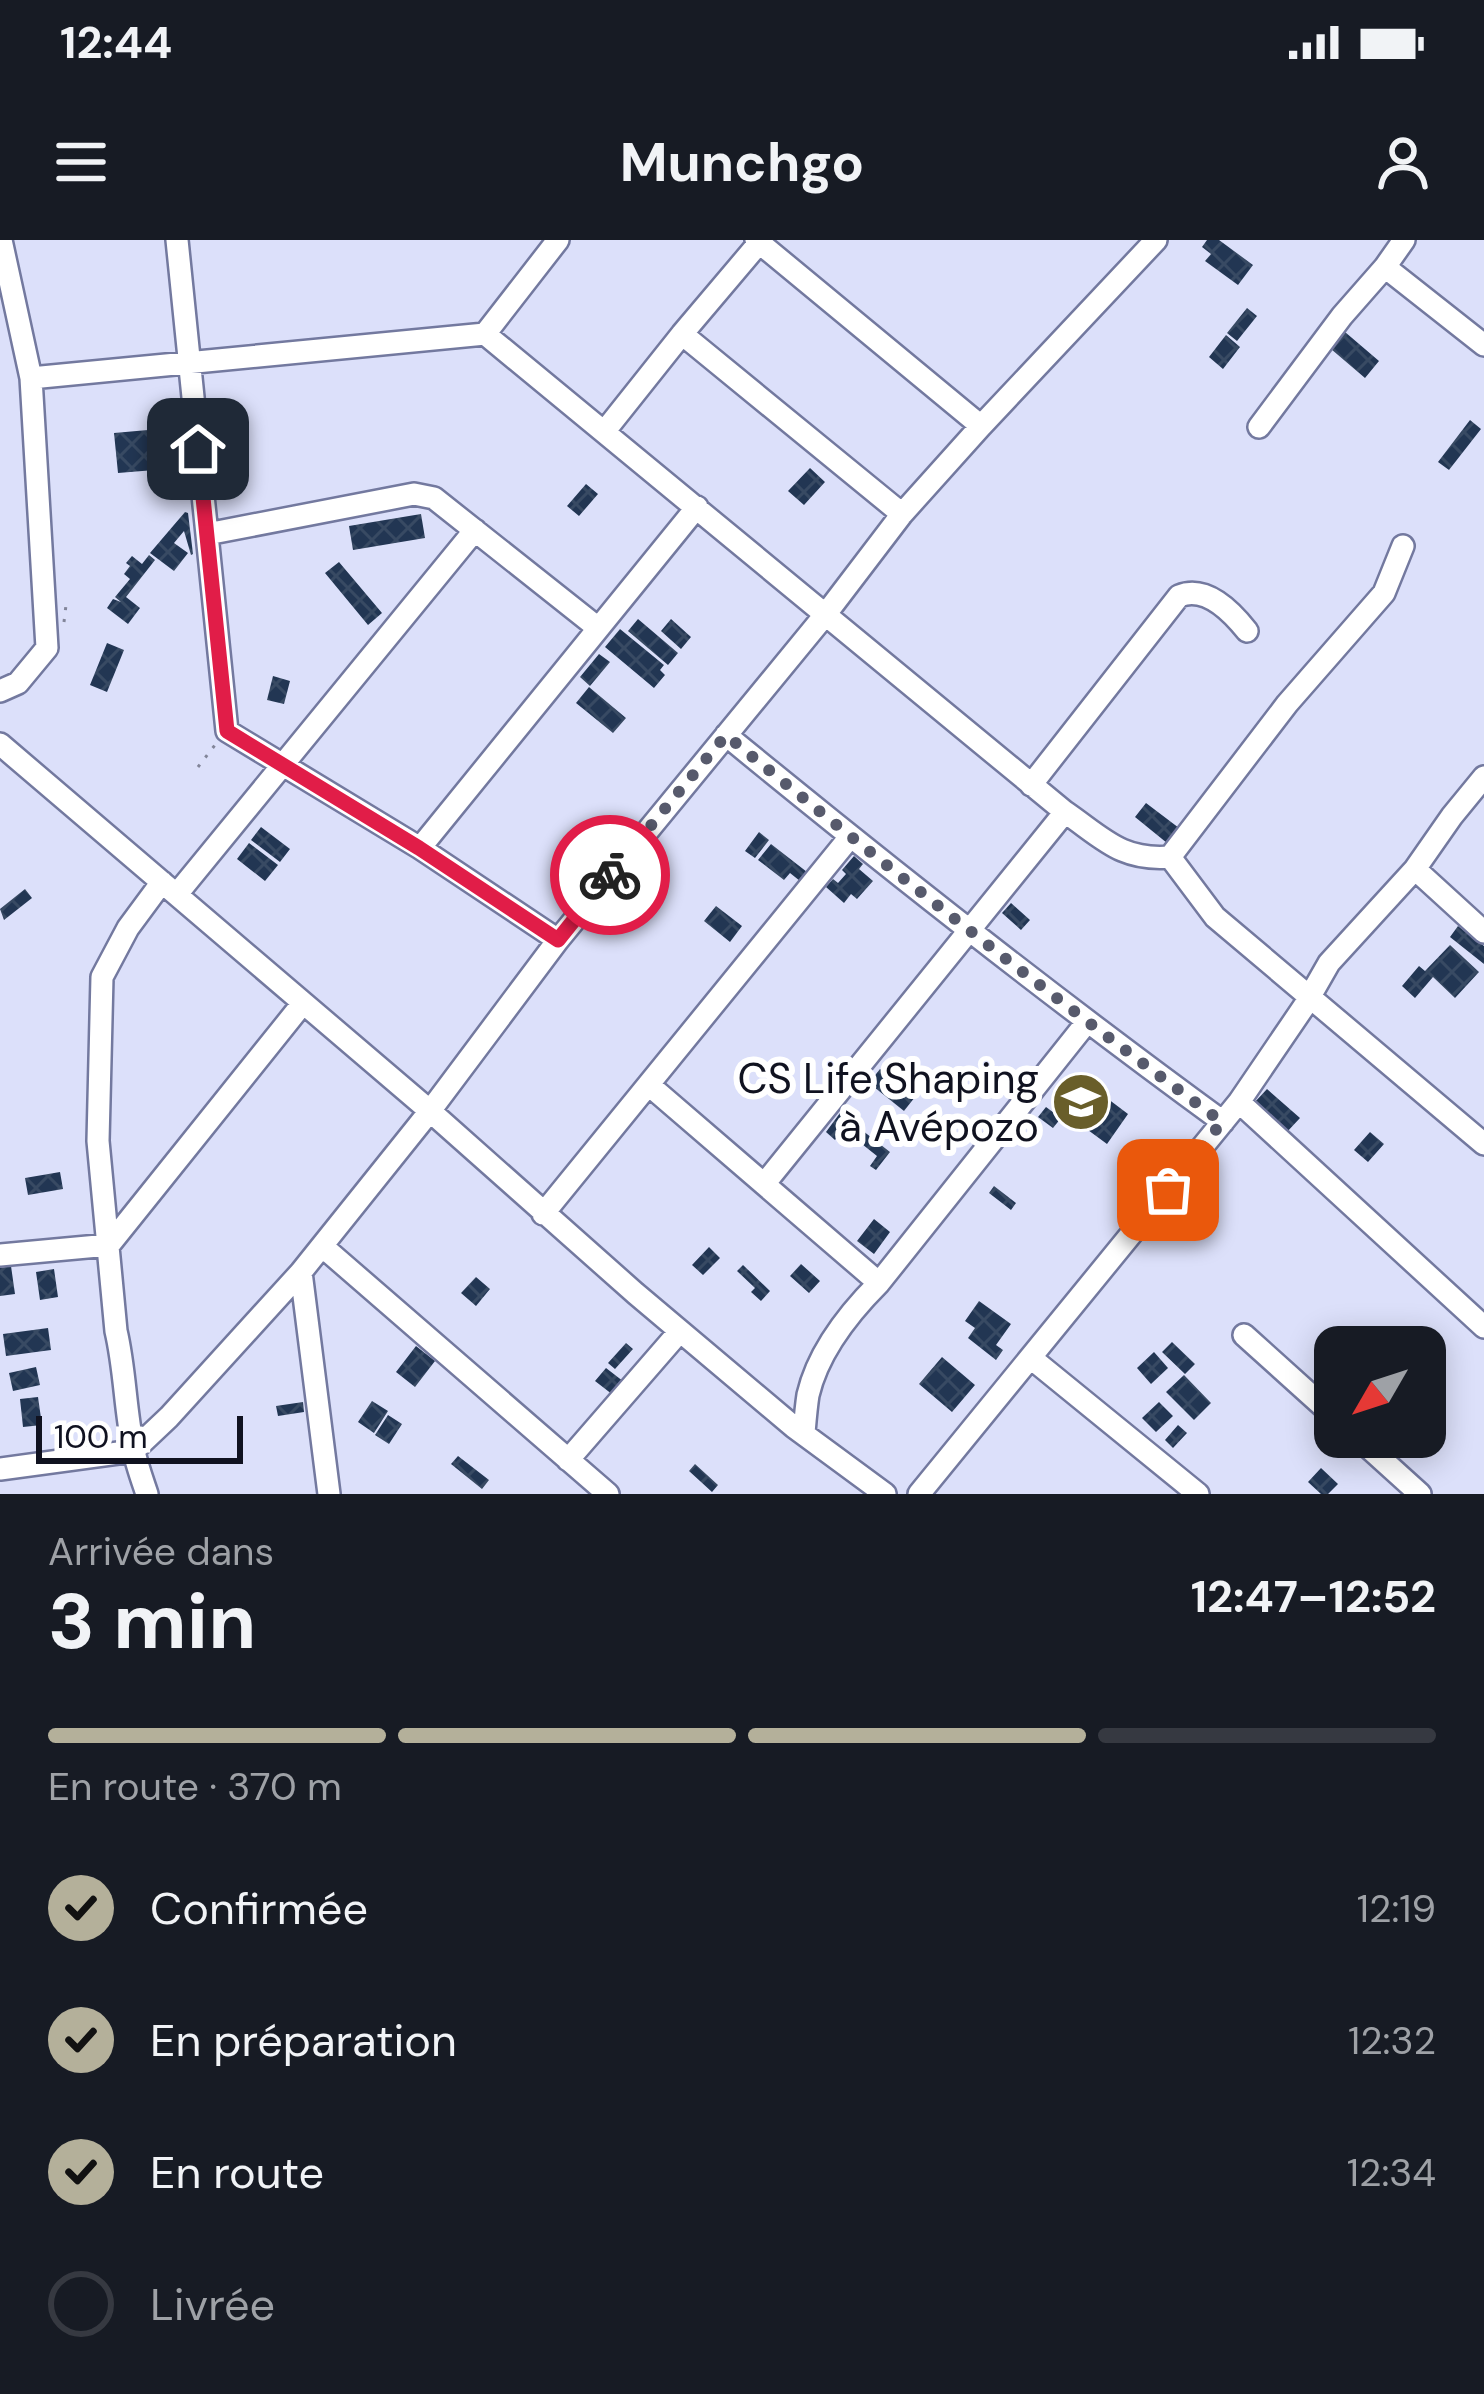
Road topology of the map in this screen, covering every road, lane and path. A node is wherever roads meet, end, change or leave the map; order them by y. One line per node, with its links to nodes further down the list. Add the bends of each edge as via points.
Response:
1 (177, 240): 11 (street)
2 (558, 240): 8 (street)
3 (1156, 240): 13 (street)
4 (1404, 240): 7 (street)
5 (757, 242): 9 (street); 13 (street)
6 (1, 247): 12 (street)
7 (1385, 267): 10 (street); 14 (street)
8 (484, 334): 11 (street); 15 (street)
9 (682, 334): 15 (street); 17 (street)
10 (1484, 345)
11 (189, 364): 12 (street); 19 (street)
12 (31, 378): 26 (street, via 47,648 18,683)
13 (981, 426): 17 (street)
14 (1258, 427)
15 (604, 432): 16 (street)
16 (697, 507): 22 (street); 24 (street)
17 (902, 514): 22 (street)
18 (476, 530): 19 (street, via 434,498 414,494); 24 (street); 30 (street)
19 (207, 534): 27 (street)
20 (1403, 546): 37 (street, via 1384,593)
21 (66, 605): 23 (path)
22 (825, 615): 28 (street); 33 (street)
23 (64, 627)
24 (598, 628): 36 (street)
25 (1247, 631): 33 (street, via 1222,603 1178,596)
26 (0, 691)
27 (227, 731): 30 (street); 31 (path)
28 (726, 735): 35 (street); 42 (street)
29 (0, 744): 39 (street)
30 (282, 765): 36 (street); 39 (street)
31 (198, 767)
32 (1484, 777): 38 (street)
33 (1031, 784): 34 (street)
34 (1065, 812): 37 (street, via 1125,853); 40 (street)
35 (850, 837): 40 (street); 46 (street)
36 (419, 848): 42 (street)
37 (1170, 857): 43 (street, via 1215,917)
38 (1415, 869): 41 (street); 43 (street, via 1329,963)
39 (170, 888): 44 (street); 53 (street, via 128,928 102,977 98,1141)
40 (971, 930): 45 (street); 51 (street)
41 (1484, 932)
42 (558, 940): 48 (street)
43 (1309, 998): 47 (street); 50 (street)
44 (302, 1003): 48 (street); 53 (street)
45 (1088, 1022): 49 (street); 57 (street)
46 (649, 1085): 51 (street); 52 (street)
47 (1239, 1102): 49 (street); 58 (street)
48 (430, 1111): 52 (street); 54 (street)
49 (1222, 1122): 61 (street)
50 (1484, 1144)
51 (765, 1183): 57 (street)
52 (543, 1214): 59 (street)
53 (109, 1245): 55 (street); 64 (street)
54 (322, 1246): 56 (street); 66 (street)
55 (0, 1255)
56 (301, 1273): 64 (street); 69 (street)
57 (879, 1283): 63 (street, via 826,1352 808,1393)
58 (1484, 1327)
59 (680, 1331): 63 (street); 66 (street)
60 (1244, 1335): 62 (street)
61 (1031, 1358): 72 (street); 73 (street)
62 (1314, 1398)
63 (804, 1433): 71 (street)
64 (133, 1451): 67 (street); 68 (street)
65 (1380, 1458): 74 (street)
66 (568, 1460): 70 (street)
67 (0, 1469)
68 (147, 1494)
69 (329, 1494)
70 (608, 1494)
71 (885, 1494)
72 (920, 1494)
73 (1198, 1494)
74 (1420, 1494)

